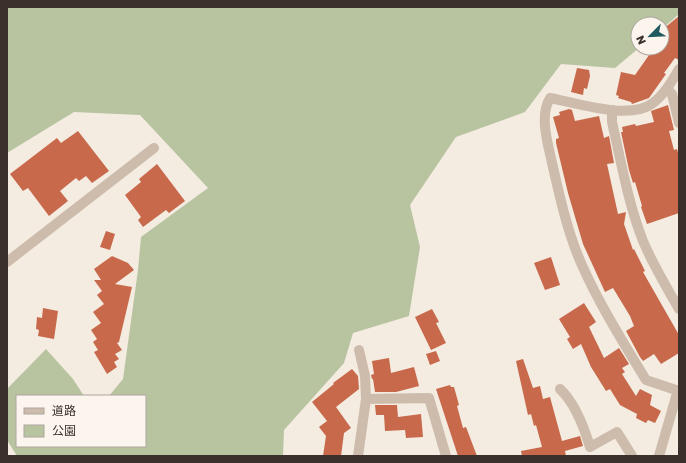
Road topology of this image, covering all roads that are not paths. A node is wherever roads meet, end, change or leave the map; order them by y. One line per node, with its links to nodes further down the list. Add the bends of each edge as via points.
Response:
1 (679, 69): 2 (street)
2 (667, 88): 3 (street, via 652,104 633,112); 4 (street, via 672,94)
3 (612, 110): 7 (street, via 612,122 629,195 643,240); 10 (street, via 550,98 545,107 547,142 564,213 581,263 606,314 646,380)
4 (679, 123)
5 (154, 148): 6 (street)
6 (7, 262)
7 (679, 309)
8 (358, 350): 11 (street, via 365,376)
9 (560, 389): 12 (street, via 567,396 586,434)
10 (678, 391): 16 (street)
11 (366, 399): 13 (street); 14 (street, via 429,398)
12 (590, 452): 15 (street, via 617,432)
13 (358, 456)
14 (446, 456)
15 (632, 456)
16 (659, 456)

